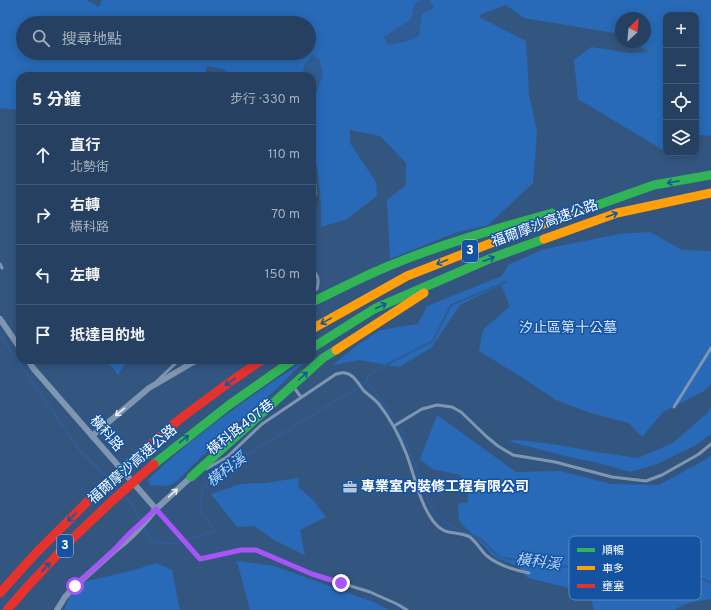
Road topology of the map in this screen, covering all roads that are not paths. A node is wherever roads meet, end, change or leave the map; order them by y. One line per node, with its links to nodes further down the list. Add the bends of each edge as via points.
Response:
1 (711, 175): 2 (highway, 福爾摩沙高速公路 / 3, one-way to 2)
2 (636, 191): 9 (highway, via 481,233 384,268); 11 (highway, 福爾摩沙高速公路 / 3, one-way to 11, via 407,276)
3 (711, 193): 7 (highway, 福爾摩沙高速公路 / 3, one-way to 3, via 617,213)
4 (0, 264): 5 (lane)
5 (2, 268)
6 (316, 274): 8 (lane)
7 (453, 274): 13 (highway, 福爾摩沙高速公路 / 3, one-way to 7, via 374,309); 27 (highway, one-way to 7, via 323,358)
8 (316, 290)
9 (316, 300)
10 (0, 319): 12 (street)
11 (316, 327)
12 (16, 342)
13 (316, 345)
14 (711, 348): 23 (lane)
15 (30, 364): 25 (street, 橫科路)
16 (175, 364): 20 (lane)
17 (190, 364): 20 (street)
18 (256, 364): 30 (highway, 福爾摩沙高速公路 / 3, one-way to 30, bridge, via 181,418 100,489)
19 (287, 364): 33 (highway, 福爾摩沙高速公路 / 3, one-way to 19, bridge, via 71,540 112,500 229,405)
20 (148, 388): 25 (street, one-way to 25)
21 (295, 389): 22 (lane)
22 (301, 398): 24 (lane, 橫科路407巷, via 336,374 345,372 354,377); 27 (lane, 橫科路407巷, via 262,424 227,457)
23 (674, 407)
24 (394, 426): 26 (lane, via 422,409 438,405 452,407 461,412 498,446 513,455 555,462 612,477 646,481 699,454); 29 (lane, via 406,452 418,491 428,513 438,526 445,532 468,536 492,560 508,568)
25 (92, 436): 28 (street, 橫科路)
26 (711, 444)
27 (191, 477): 28 (street, 橫科路407巷, one-way to 27)
28 (156, 509): 34 (street, 橫科路407巷, via 75,586); 35 (lane, 橫科路, via 200,559 241,550 256,550 312,574 370,592)
29 (529, 573)
30 (0, 593)
31 (0, 598): 32 (highway)
32 (3, 610)
33 (7, 610)
34 (57, 610)
35 (407, 610)

